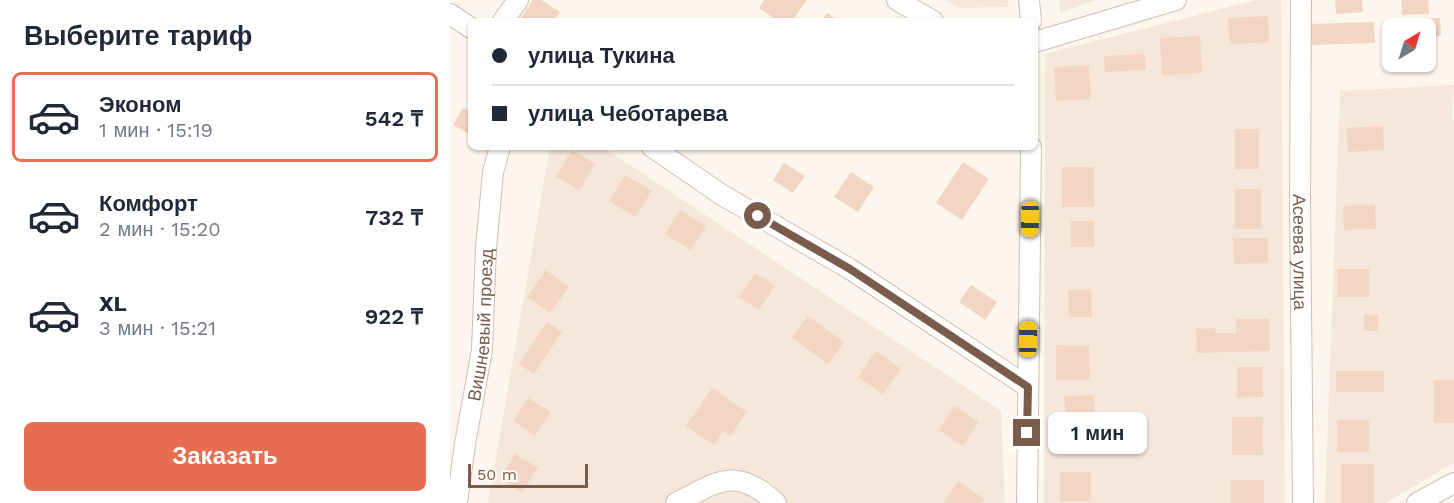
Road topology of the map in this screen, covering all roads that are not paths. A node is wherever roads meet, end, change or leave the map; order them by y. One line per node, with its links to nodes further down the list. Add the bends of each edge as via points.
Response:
1 (518, 0): 7 (street)
2 (897, 0): 8 (street)
3 (1029, 0): 9 (street)
4 (1176, 0): 11 (street)
5 (1301, 0): 21 (street, Асеева улица)
6 (450, 14): 10 (street)
7 (505, 18)
8 (928, 18)
9 (1031, 18)
10 (468, 26)
11 (1038, 41)
12 (499, 150): 17 (street, Вишневый проезд, via 493,172 486,248 482,350)
13 (656, 150): 15 (street, via 722,195 850,269)
14 (1031, 150): 15 (street)
15 (1028, 387): 20 (street)
16 (1454, 483): 22 (street)
17 (457, 503)
18 (676, 503): 19 (street, via 720,480 747,481)
19 (776, 503)
20 (1027, 503)
21 (1304, 503)
22 (1417, 503)

